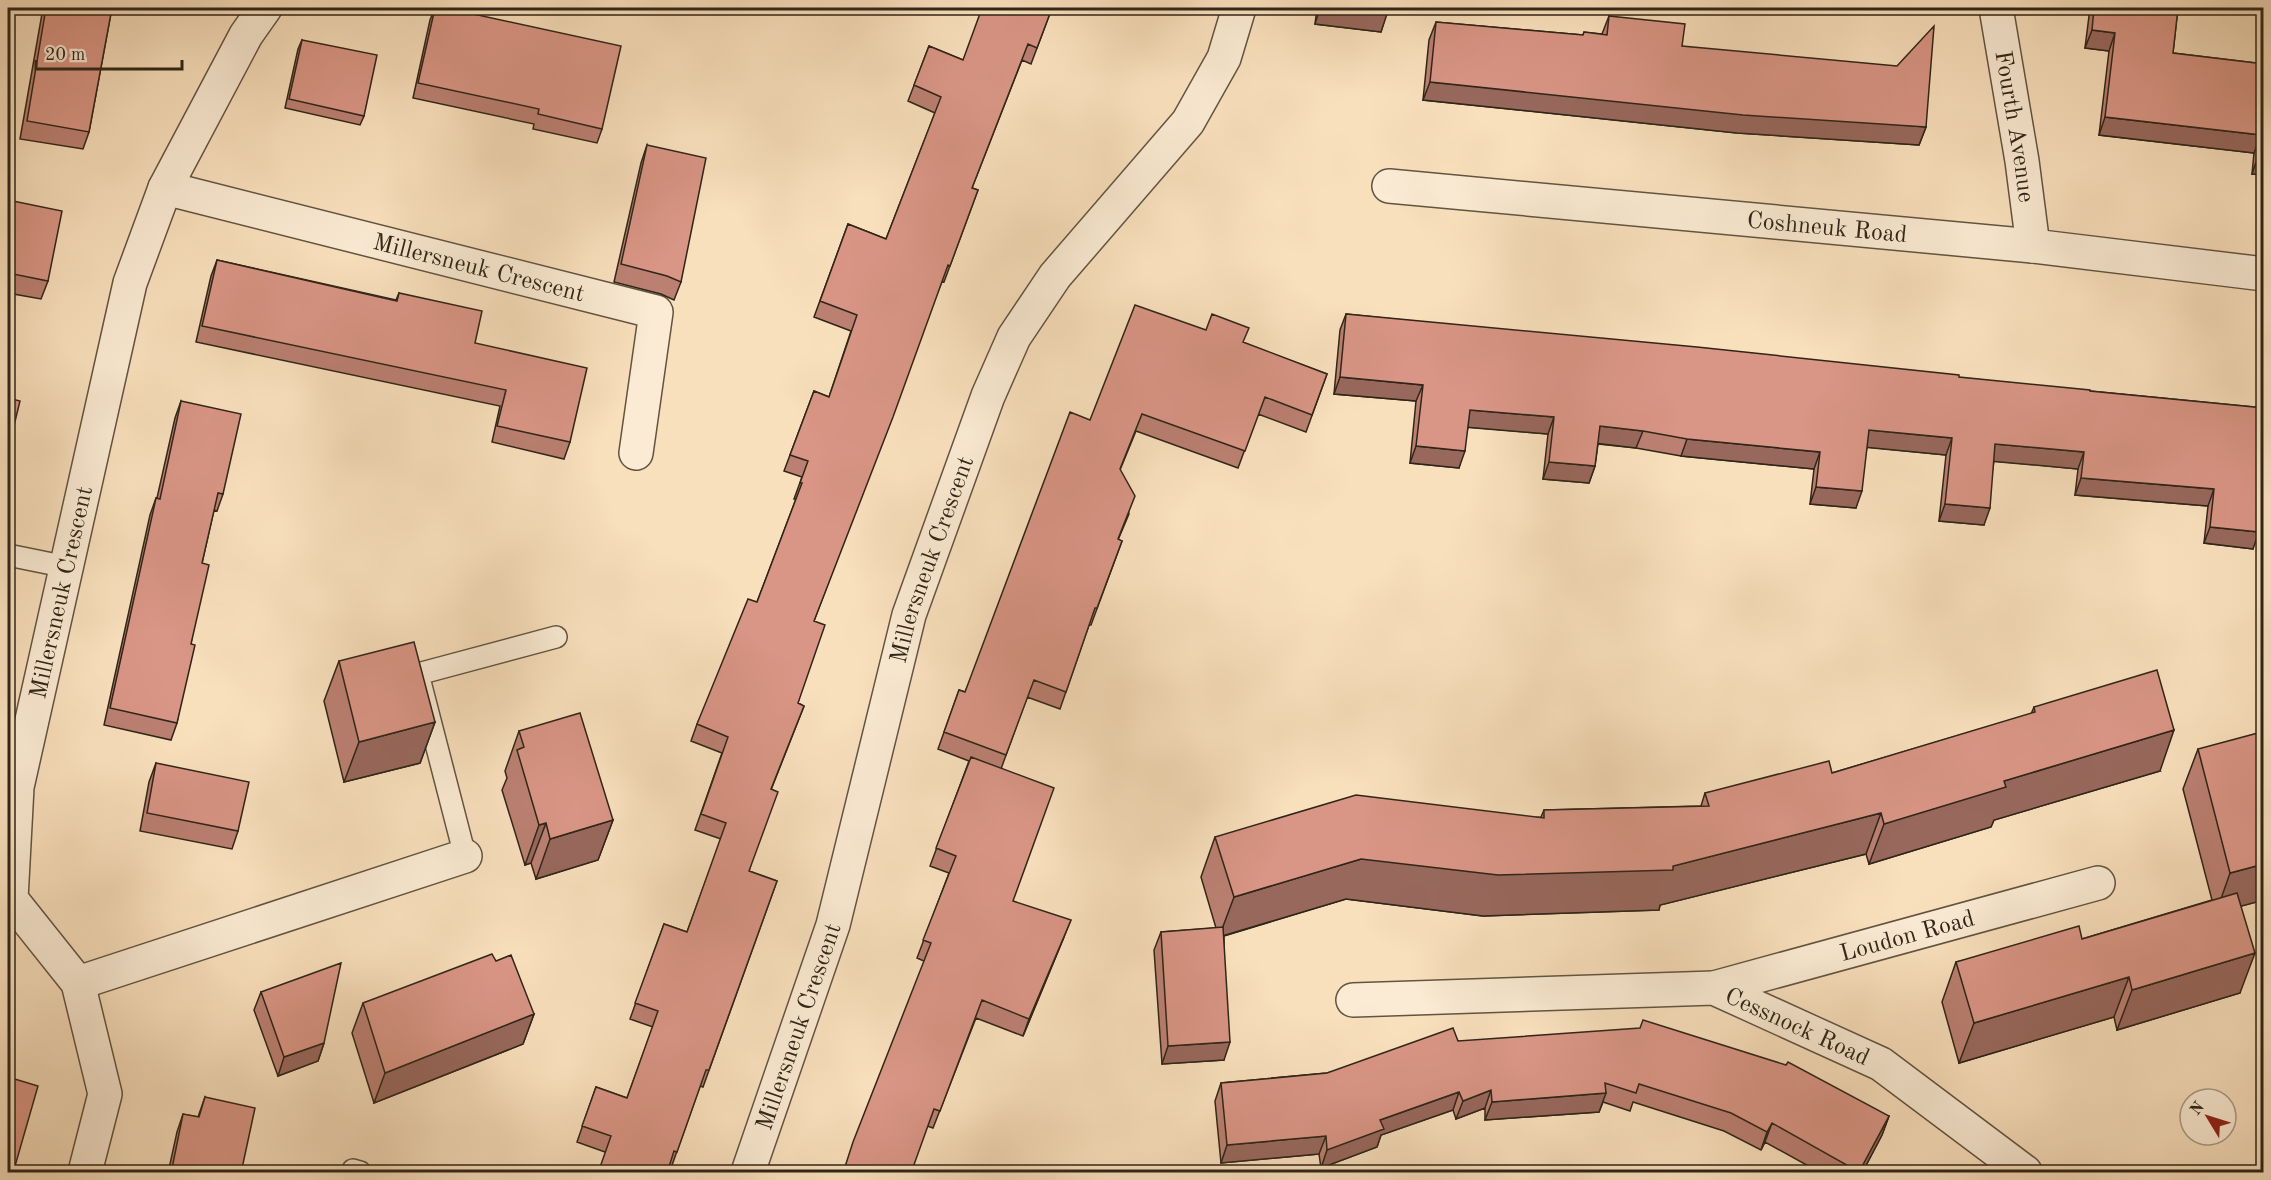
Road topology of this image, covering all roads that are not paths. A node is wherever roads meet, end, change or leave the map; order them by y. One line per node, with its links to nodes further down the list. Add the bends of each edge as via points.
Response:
1 (265, 8): 5 (street, Millersneuk Crescent, via 246,35)
2 (1239, 8): 18 (street, Millersneuk Crescent, via 1224,58 1188,122 1055,276 1014,337 988,396 909,615 833,925)
3 (1996, 8): 6 (street, Fourth Avenue)
4 (1389, 186): 6 (street, Coshneuk Road)
5 (165, 188): 8 (street, Millersneuk Crescent, via 656,312); 10 (street, Millersneuk Crescent, via 130,282)
6 (2032, 246): 7 (street, Coshneuk Road)
7 (2264, 274)
8 (636, 453)
9 (8, 555): 10 (lane)
10 (67, 567): 14 (street, Millersneuk Crescent, via 17,787 11,899)
11 (556, 637): 12 (lane, via 418,674)
12 (465, 856): 14 (street)
13 (2098, 883): 15 (street, Loudon Road)
14 (78, 983): 17 (street, Millersneuk Crescent, via 105,1094)
15 (1714, 988): 16 (street, Cessnock Road); 19 (street, Cessnock Road, via 1881,1064)
16 (1353, 1000)
17 (85, 1173)
18 (748, 1173)
19 (2025, 1173)

